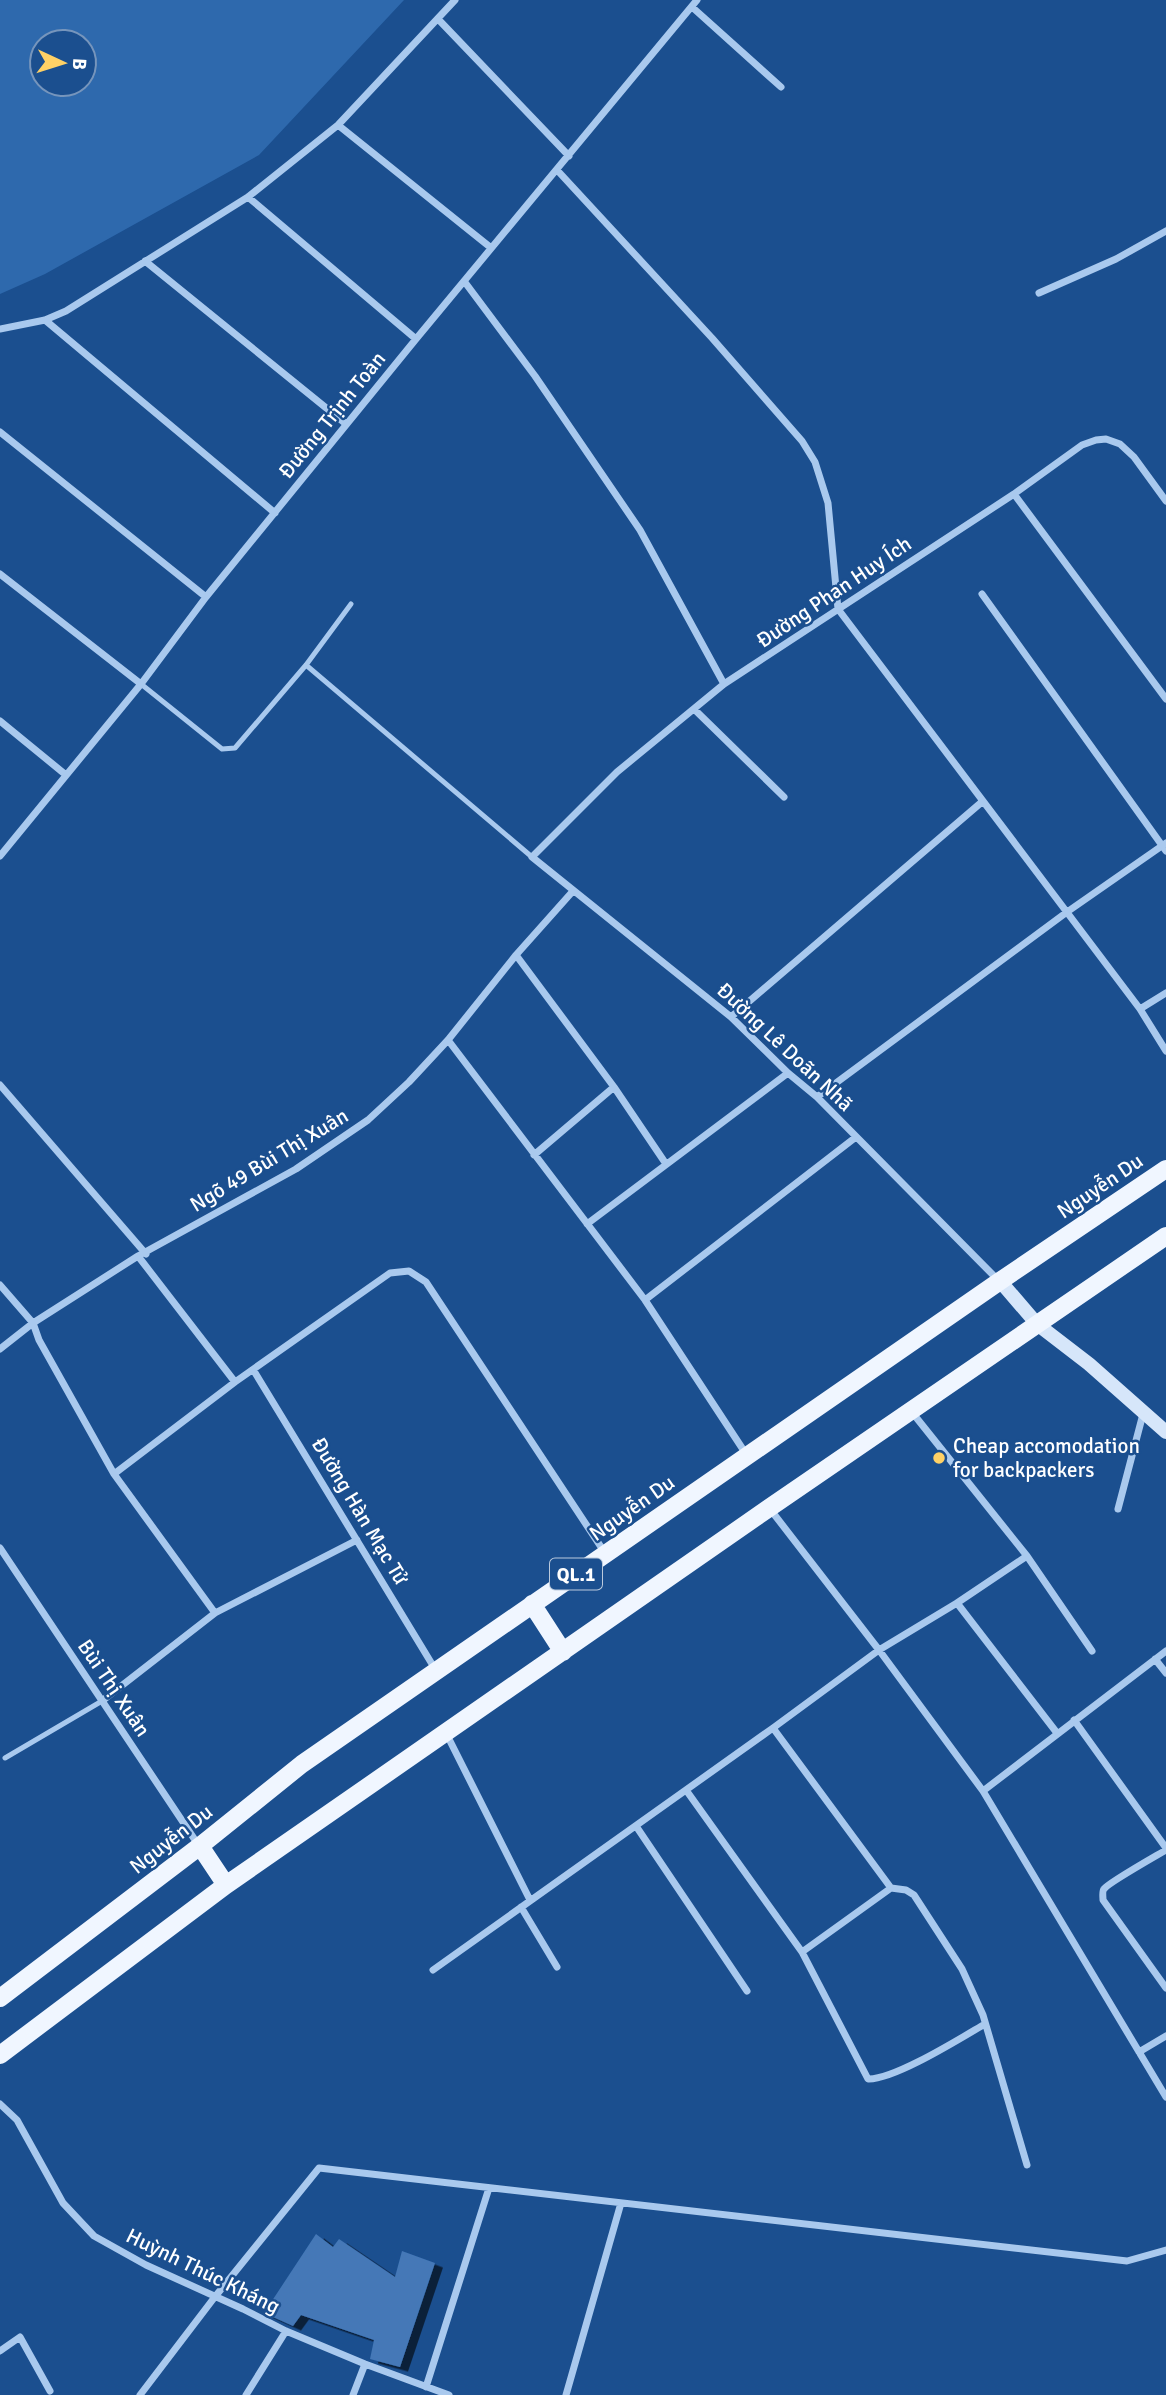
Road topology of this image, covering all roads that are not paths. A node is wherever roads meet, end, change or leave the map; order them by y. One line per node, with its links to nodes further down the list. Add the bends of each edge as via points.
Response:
1 (455, 0): 3 (street)
2 (694, 4): 4 (street); 6 (street, Đường Trịnh Toàn)
3 (438, 19): 5 (street); 6 (street)
4 (781, 87)
5 (338, 125): 8 (street); 10 (street)
6 (569, 156): 7 (street, Đường Trịnh Toàn)
7 (557, 170): 10 (street, Đường Trịnh Toàn); 26 (street, via 802,441 828,503)
8 (248, 197): 11 (street); 16 (street)
9 (1166, 231): 13 (street)
10 (490, 247): 12 (street, Đường Trịnh Toàn)
11 (145, 261): 14 (street); 17 (street)
12 (464, 281): 16 (street, Đường Trịnh Toàn); 29 (street, via 640,530)
13 (1039, 293)
14 (45, 320): 15 (street); 21 (street)
15 (1, 330)
16 (415, 339): 17 (street, Đường Trịnh Toàn)
17 (346, 424): 21 (street, Đường Trịnh Toàn)
18 (0, 432): 24 (street)
19 (1014, 494): 20 (street, Đường Phan Huy Ích, via 1082,445 1106,439 1134,457); 26 (street, Đường Phan Huy Ích); 30 (street)
20 (1166, 501)
21 (275, 513): 24 (street, Đường Trịnh Toàn)
22 (0, 574): 28 (street)
23 (982, 594): 36 (street)
24 (206, 597): 28 (street, Đường Trịnh Toàn)
25 (351, 604): 27 (lane)
26 (838, 609): 29 (street, Đường Phan Huy Ích); 35 (street)
27 (306, 665): 28 (lane, via 238,746 229,750); 38 (lane)
28 (141, 684): 33 (street, Đường Trịnh Toàn)
29 (724, 684): 31 (street, Đường Phan Huy Ích)
30 (1166, 699)
31 (694, 709): 34 (street); 38 (street, Đường Phan Huy Ích, via 617,772)
32 (0, 722): 33 (street)
33 (66, 775): 37 (street, Đường Trịnh Toàn)
34 (784, 797)
35 (984, 802): 40 (street); 44 (street)
36 (1165, 846): 40 (street)
37 (0, 856)
38 (532, 856): 39 (street, Đường Lê Doãn Nhã)
39 (573, 891): 41 (street, Ngõ 49 Bùi Thị Xuân); 44 (street, Đường Lê Doãn Nhã)
40 (1067, 912): 43 (street); 50 (street)
41 (516, 955): 45 (street, Ngõ 49 Bùi Thị Xuân); 49 (street)
42 (1166, 993): 43 (street)
43 (1140, 1009): 46 (street)
44 (731, 1017): 47 (street, Đường Lê Doãn Nhã)
45 (448, 1040): 52 (street); 57 (street, Ngõ 49 Bùi Thị Xuân, via 409,1082 341,1140)
46 (1166, 1051)
47 (788, 1073): 50 (street, Đường Lê Doãn Nhã); 53 (street)
48 (0, 1085): 57 (street)
49 (614, 1087): 52 (street); 53 (street)
50 (817, 1097): 51 (street, Đường Lê Doãn Nhã)
51 (856, 1137): 58 (street, Đường Lê Doãn Nhã); 60 (street)
52 (534, 1155): 55 (street)
53 (666, 1164): 55 (street)
54 (1166, 1169): 58 (main road, Nguyễn Du / QL.1)
55 (587, 1224): 60 (street)
56 (1166, 1236): 62 (main road, QL.1)
57 (142, 1255): 61 (street, Ngõ 49 Bùi Thị Xuân); 65 (street)
58 (1000, 1281): 62 (street); 69 (main road, Nguyễn Du / QL.1)
59 (0, 1285): 61 (street)
60 (645, 1300): 69 (street)
61 (33, 1323): 63 (street, Ngõ 49 Bùi Thị Xuân); 70 (street)
62 (1037, 1324): 66 (main road, QL.1); 67 (street)
63 (0, 1349)
64 (254, 1371): 65 (street); 73 (street, Đường Hàn Mạc Tử); 75 (street, via 390,1273 410,1271 433,1294)
65 (235, 1382): 70 (street)
66 (911, 1410): 71 (main road, QL.1); 76 (street)
67 (1143, 1413): 68 (street); 72 (street)
68 (1166, 1432)
69 (747, 1456): 75 (main road, Nguyễn Du / QL.1)
70 (114, 1474): 79 (street)
71 (769, 1508): 80 (street); 83 (main road, QL.1)
72 (1118, 1509)
73 (357, 1540): 79 (street); 85 (street, Đường Hàn Mạc Tử)
74 (0, 1548): 87 (street, Bùi Thị Xuân)
75 (606, 1553): 78 (main road, Nguyễn Du / QL.1)
76 (1027, 1556): 77 (street); 81 (street)
77 (957, 1603): 80 (street); 91 (street)
78 (532, 1604): 83 (main road); 85 (main road, Nguyễn Du / QL.1)
79 (215, 1613): 87 (street)
80 (879, 1650): 89 (street); 94 (street)
81 (1092, 1651)
82 (1166, 1651): 84 (street)
83 (563, 1652): 90 (main road, QL.1)
84 (1155, 1659): 86 (street); 88 (street)
85 (436, 1670): 96 (main road, Nguyễn Du / QL.1, via 302,1764)
86 (1166, 1673)
87 (102, 1701): 92 (lane); 96 (street, Bùi Thị Xuân)
88 (1074, 1720): 91 (street); 97 (street)
89 (774, 1728): 93 (street); 99 (street)
90 (446, 1733): 98 (main road, QL.1); 100 (street)
91 (1057, 1733): 94 (street)
92 (5, 1758)
93 (687, 1790): 95 (street); 102 (street)
94 (983, 1791): 110 (street)
95 (636, 1826): 100 (street); 106 (street)
96 (200, 1846): 98 (main road); 107 (main road, Nguyễn Du / QL.1)
97 (1166, 1849): 105 (street, via 1102,1892 1103,1900)
98 (226, 1885): 111 (main road, QL.1)
99 (891, 1888): 102 (street); 108 (street, via 911,1892 923,1907 962,1969)
100 (530, 1900): 101 (street)
101 (521, 1907): 103 (street); 104 (street)
102 (802, 1952): 108 (street, via 868,2079 896,2071)
103 (557, 1967)
104 (433, 1970)
105 (1166, 1987)
106 (747, 1991)
107 (0, 1998)
108 (985, 2024): 114 (street)
109 (1166, 2036): 110 (street)
110 (1139, 2052): 112 (street)
111 (0, 2055)
112 (1166, 2097)
113 (0, 2104): 118 (street, Huỳnh Thúc Kháng, via 17,2120 63,2203 94,2236)
114 (1027, 2165)
115 (489, 2188): 116 (street); 118 (street, via 319,2168); 122 (street)
116 (621, 2203): 117 (street, via 1127,2261); 128 (street)
117 (1166, 2250)
118 (214, 2298): 119 (street, Huỳnh Thúc Kháng); 124 (street)
119 (286, 2331): 121 (street, Huỳnh Thúc Kháng); 125 (street)
120 (0, 2351): 123 (street, via 20,2337)
121 (365, 2364): 122 (street, Huỳnh Thúc Kháng); 126 (street)
122 (426, 2387): 127 (street, Huỳnh Thúc Kháng)
123 (50, 2391)
124 (140, 2395)
125 (246, 2395)
126 (352, 2395)
127 (449, 2395)
128 (566, 2395)

